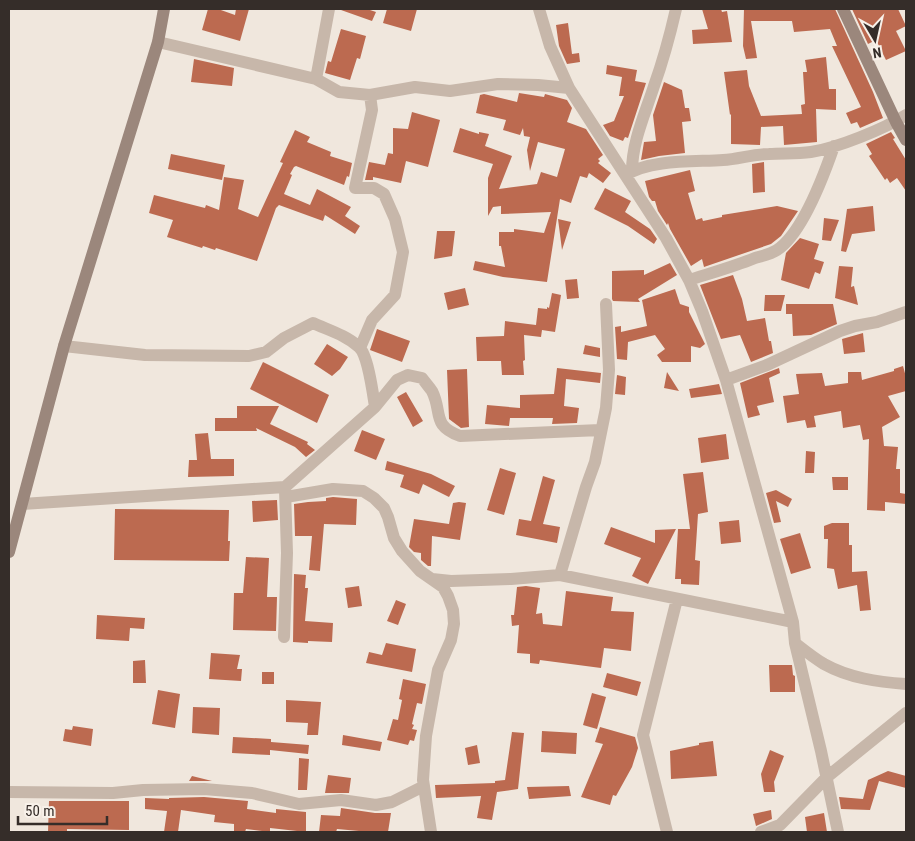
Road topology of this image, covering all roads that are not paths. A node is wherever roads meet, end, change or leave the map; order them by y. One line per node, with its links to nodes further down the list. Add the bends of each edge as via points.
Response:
1 (164, 9): 6 (street)
2 (329, 9): 7 (street)
3 (539, 9): 8 (street, via 550,46)
4 (676, 9): 13 (street)
5 (842, 9): 10 (street)
6 (158, 42): 7 (street); 17 (street)
7 (316, 78): 9 (street, via 338,92)
8 (569, 88): 9 (street, via 498,84 450,91 415,87); 13 (street)
9 (370, 95): 18 (street, via 372,110 355,188 374,188 384,194 396,219 402,252 395,295 372,320)
10 (901, 118): 11 (street); 12 (street)
11 (906, 140)
12 (834, 146): 13 (street, via 787,155 672,162); 14 (street, via 818,189 788,240 776,250)
13 (629, 173): 14 (street)
14 (689, 280): 19 (street)
15 (606, 304): 21 (street, via 609,370 607,401)
16 (906, 312): 19 (street, via 840,331)
17 (64, 346): 18 (street, via 145,355 249,356 266,352 313,323); 23 (street)
18 (360, 348): 20 (street, via 371,378)
19 (726, 380): 28 (street)
20 (375, 407): 21 (street, via 397,380 408,375 422,378 432,392 446,431 460,436); 22 (street)
21 (600, 430): 25 (street, via 594,462)
22 (285, 492): 23 (street); 26 (street, via 363,491 384,508 402,551); 29 (street)
23 (22, 504): 24 (street)
24 (9, 552)
25 (560, 575): 26 (street); 27 (street)
26 (432, 579): 34 (street, via 443,587 448,596 454,624 438,670 426,736)
27 (677, 599): 28 (street); 37 (street, via 643,735)
28 (793, 622): 30 (street)
29 (284, 637)
30 (795, 643): 31 (street, via 823,664 843,672 866,680); 33 (street)
31 (906, 684)
32 (906, 714): 33 (street)
33 (827, 777): 38 (street, via 780,825); 39 (street)
34 (424, 786): 35 (street, via 392,802 376,805 349,800 299,804 252,793 204,789 113,793); 36 (street)
35 (9, 792)
36 (431, 832)
37 (667, 832)
38 (761, 832)
39 (838, 832)

